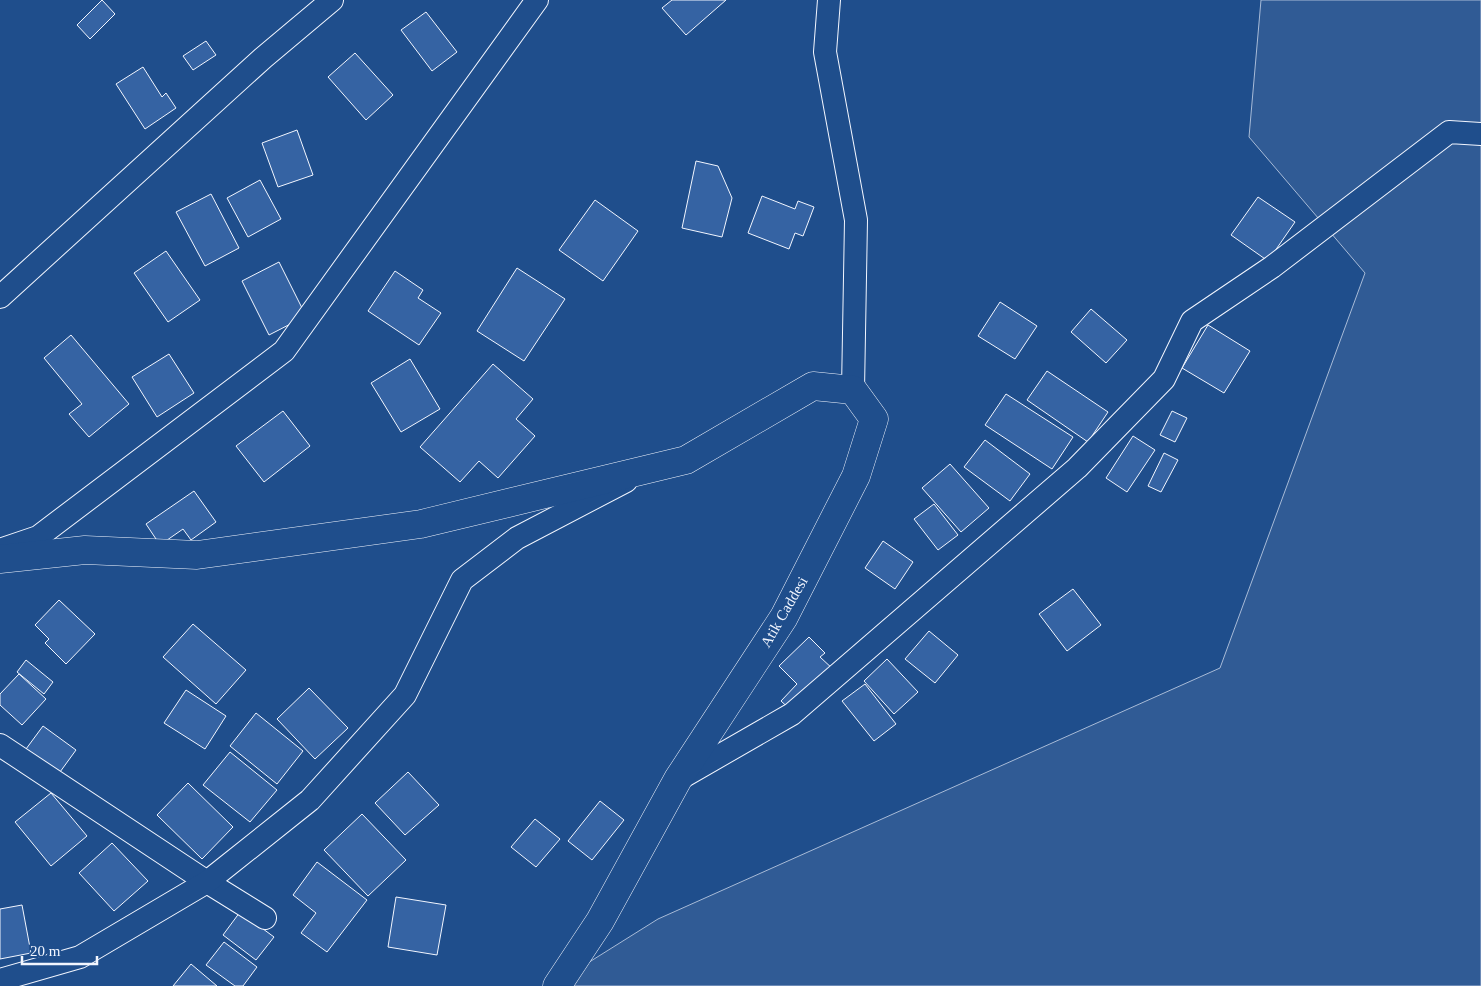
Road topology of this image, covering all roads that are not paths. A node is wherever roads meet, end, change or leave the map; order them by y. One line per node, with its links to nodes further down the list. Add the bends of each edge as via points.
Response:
1 (332, 0): 5 (street, via 263,58)
2 (537, 0): 8 (street, via 284,351 38,538)
3 (829, 0): 6 (street, via 826,52 856,220)
4 (1481, 134): 11 (street, via 1449,132 1272,268 1192,321 1164,379 1077,468 792,714)
5 (0, 296)
6 (853, 390): 7 (street, via 813,386 686,460); 11 (street, Atik Caddesi, via 874,419 856,476 784,617)
7 (652, 468): 9 (street, via 421,524 197,554 85,550); 12 (street, via 517,538 462,580 405,694 310,800)
8 (0, 550)
9 (0, 558)
10 (0, 745): 12 (street)
11 (678, 779): 15 (street, Atik Caddesi, via 600,921)
12 (207, 882): 13 (street); 14 (street, via 80,957)
13 (265, 918)
14 (0, 980)
15 (557, 986)

